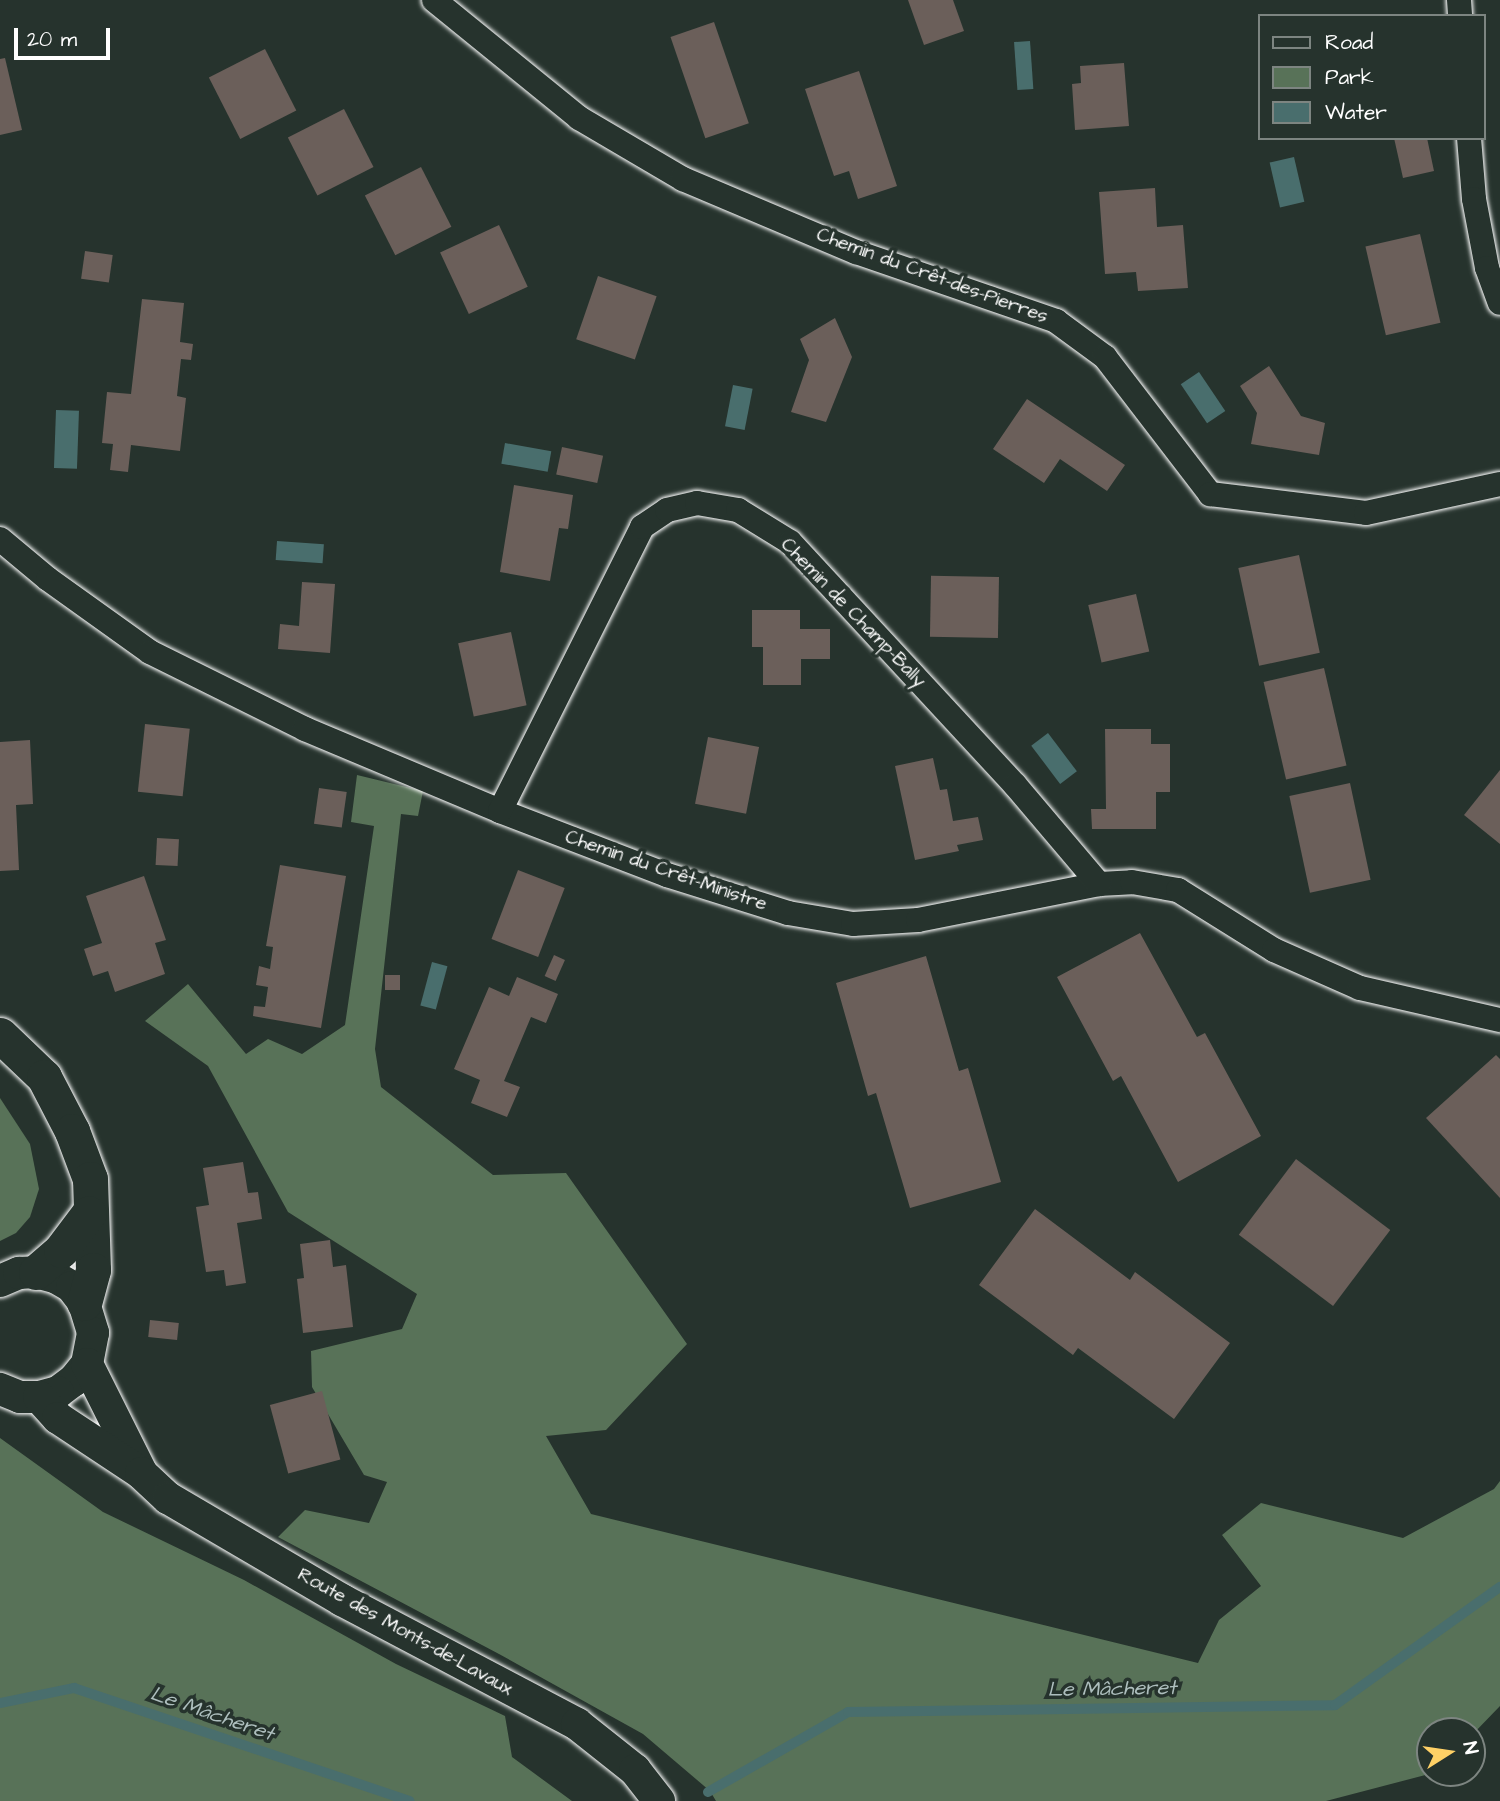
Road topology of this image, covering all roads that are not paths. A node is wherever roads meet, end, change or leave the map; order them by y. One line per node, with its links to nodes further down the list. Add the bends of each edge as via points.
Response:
1 (434, 0): 4 (street, Chemin du Crêt-des-Pierres, via 579,118 683,179 856,252 1056,321 1105,357 1210,494 1366,513)
2 (1469, 140): 3 (street, via 1474,199)
3 (1500, 303)
4 (1500, 484)
5 (0, 539): 6 (street, Chemin du Crêt-Ministre, via 150,652 306,729)
6 (500, 811): 7 (street, Chemin du Crêt-Ministre, via 667,875 788,913 853,924 918,920); 7 (street, Chemin de Champ-Bally, via 642,527 667,510 697,503 738,510 789,542 1016,785)
7 (1100, 884): 8 (street, Chemin du Crêt-Ministre, via 1132,882 1178,890 1275,950 1360,988)
8 (1500, 1020)
9 (0, 1035): 10 (main road, via 44,1077 72,1130 90,1178)
10 (89, 1213): 11 (main road, via 61,1250); 13 (main road, via 93,1270)
11 (36, 1272): 12 (street); 13 (street, via 72,1287)
12 (0, 1281)
13 (84, 1303): 14 (street, via 93,1333)
14 (87, 1364): 16 (street, via 58,1392); 17 (street)
15 (0, 1389): 16 (street, via 20,1397)
16 (39, 1397): 17 (street, via 58,1418)
17 (141, 1473): 18 (street, Route des Monts-de-Lavaux, via 168,1498 342,1600 577,1724 635,1770)
18 (659, 1801)

